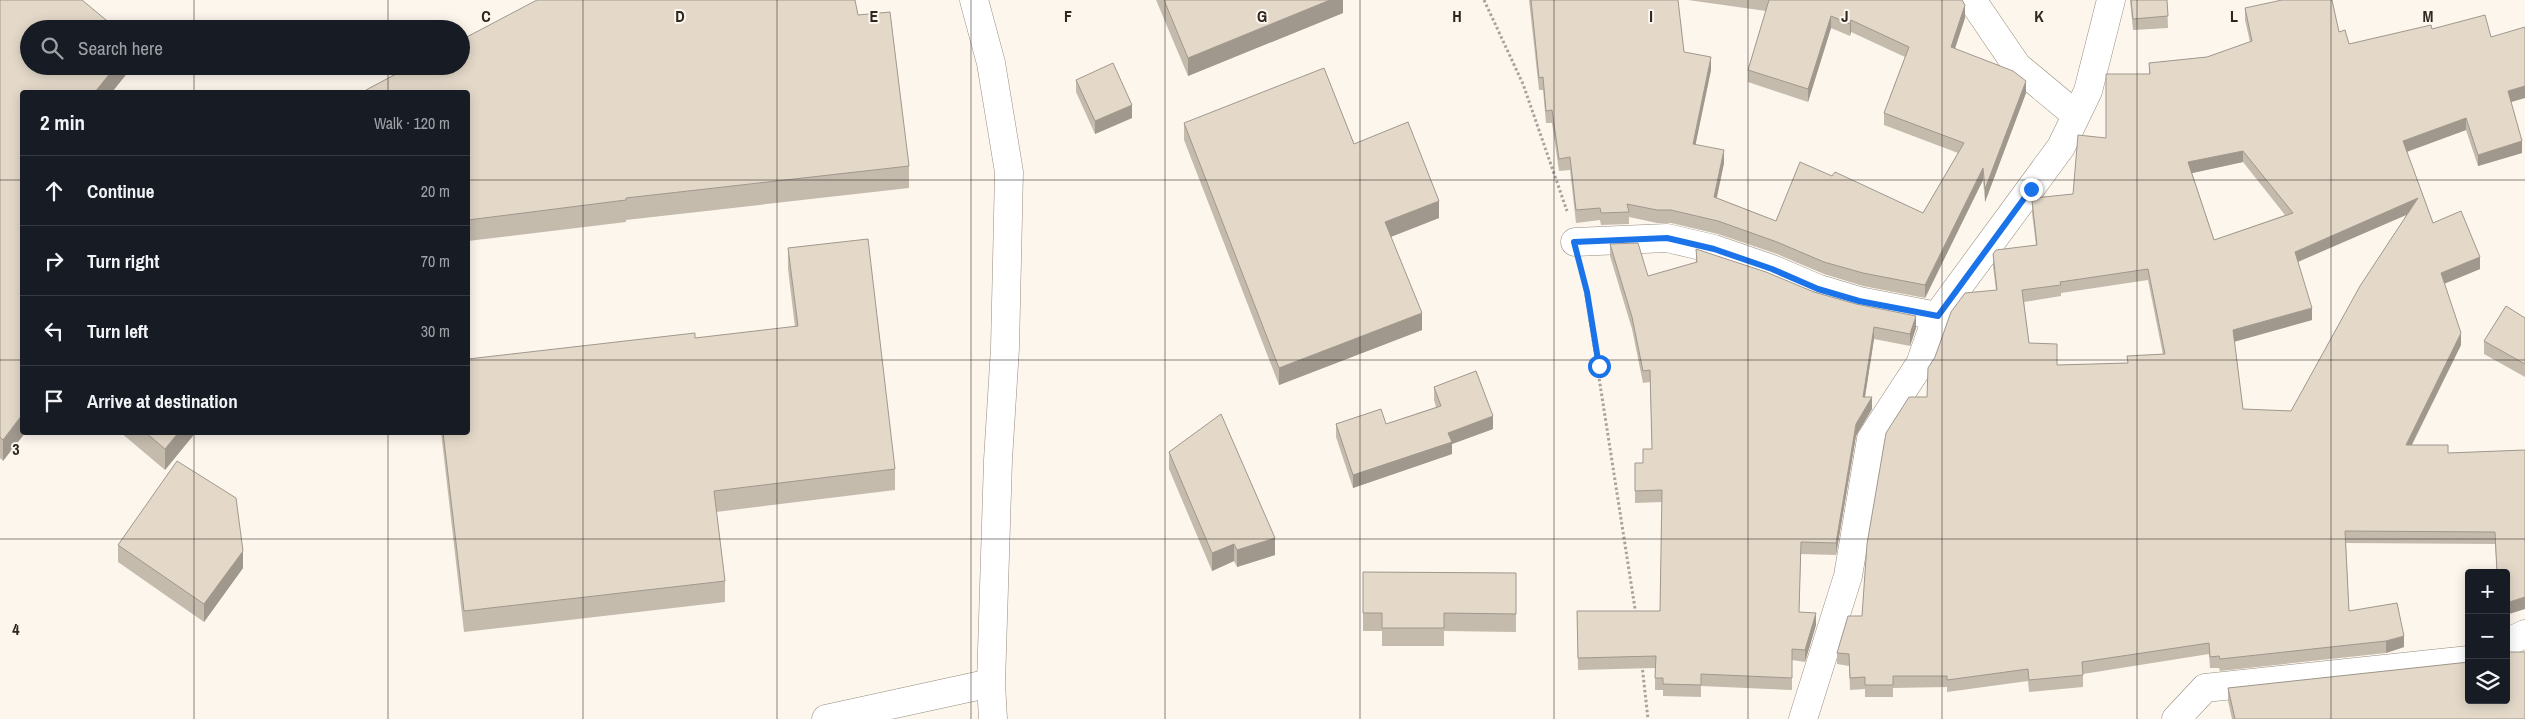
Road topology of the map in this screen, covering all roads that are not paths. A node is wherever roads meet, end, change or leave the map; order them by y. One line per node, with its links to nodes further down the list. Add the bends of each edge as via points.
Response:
1 (974, 0): 10 (street, via 991,63 1009,172)
2 (1972, 0): 4 (street, via 2017,66)
3 (2111, 0): 4 (street, via 2088,91)
4 (2076, 115): 6 (street, via 2061,148)
5 (1574, 242): 6 (street, via 1667,238 1714,249 1818,289 1859,301)
6 (1938, 316): 13 (street, via 1920,364 1871,439 1848,576)
7 (2525, 634): 8 (street)
8 (2510, 640)
9 (2465, 660): 14 (street, via 2205,688)
10 (991, 683): 11 (street); 12 (street)
11 (826, 719)
12 (993, 719)
13 (1803, 719)
14 (2176, 719)

